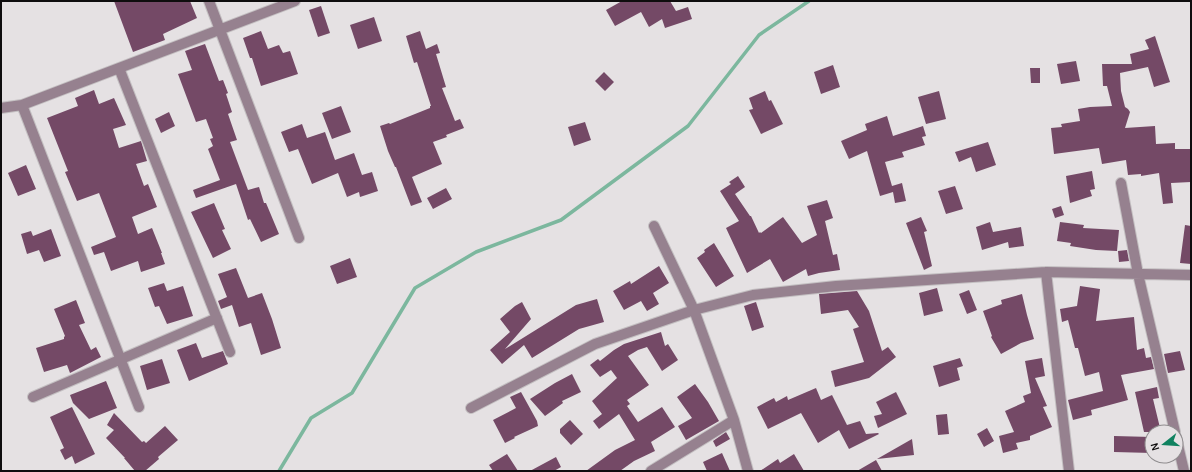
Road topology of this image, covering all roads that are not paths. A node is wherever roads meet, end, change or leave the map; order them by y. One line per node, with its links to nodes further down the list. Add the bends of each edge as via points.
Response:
1 (209, 1): 3 (street)
2 (295, 1): 3 (street)
3 (220, 30): 4 (street); 9 (street)
4 (119, 68): 5 (street); 14 (street)
5 (22, 105): 6 (street); 16 (street)
6 (1, 108)
7 (1121, 183): 11 (street)
8 (654, 226): 13 (street)
9 (299, 238)
10 (1046, 272): 11 (street); 13 (street, via 836,286 753,295); 24 (street)
11 (1138, 274): 12 (street); 21 (street)
12 (1191, 275)
13 (694, 310): 19 (street, via 595,344); 20 (street)
14 (217, 318): 15 (street); 16 (street)
15 (230, 352)
16 (120, 360): 17 (street); 18 (street)
17 (33, 397)
18 (139, 407)
19 (471, 408)
20 (734, 420): 22 (street); 23 (street)
21 (1173, 424)
22 (651, 471)
23 (748, 471)
24 (1068, 471)

